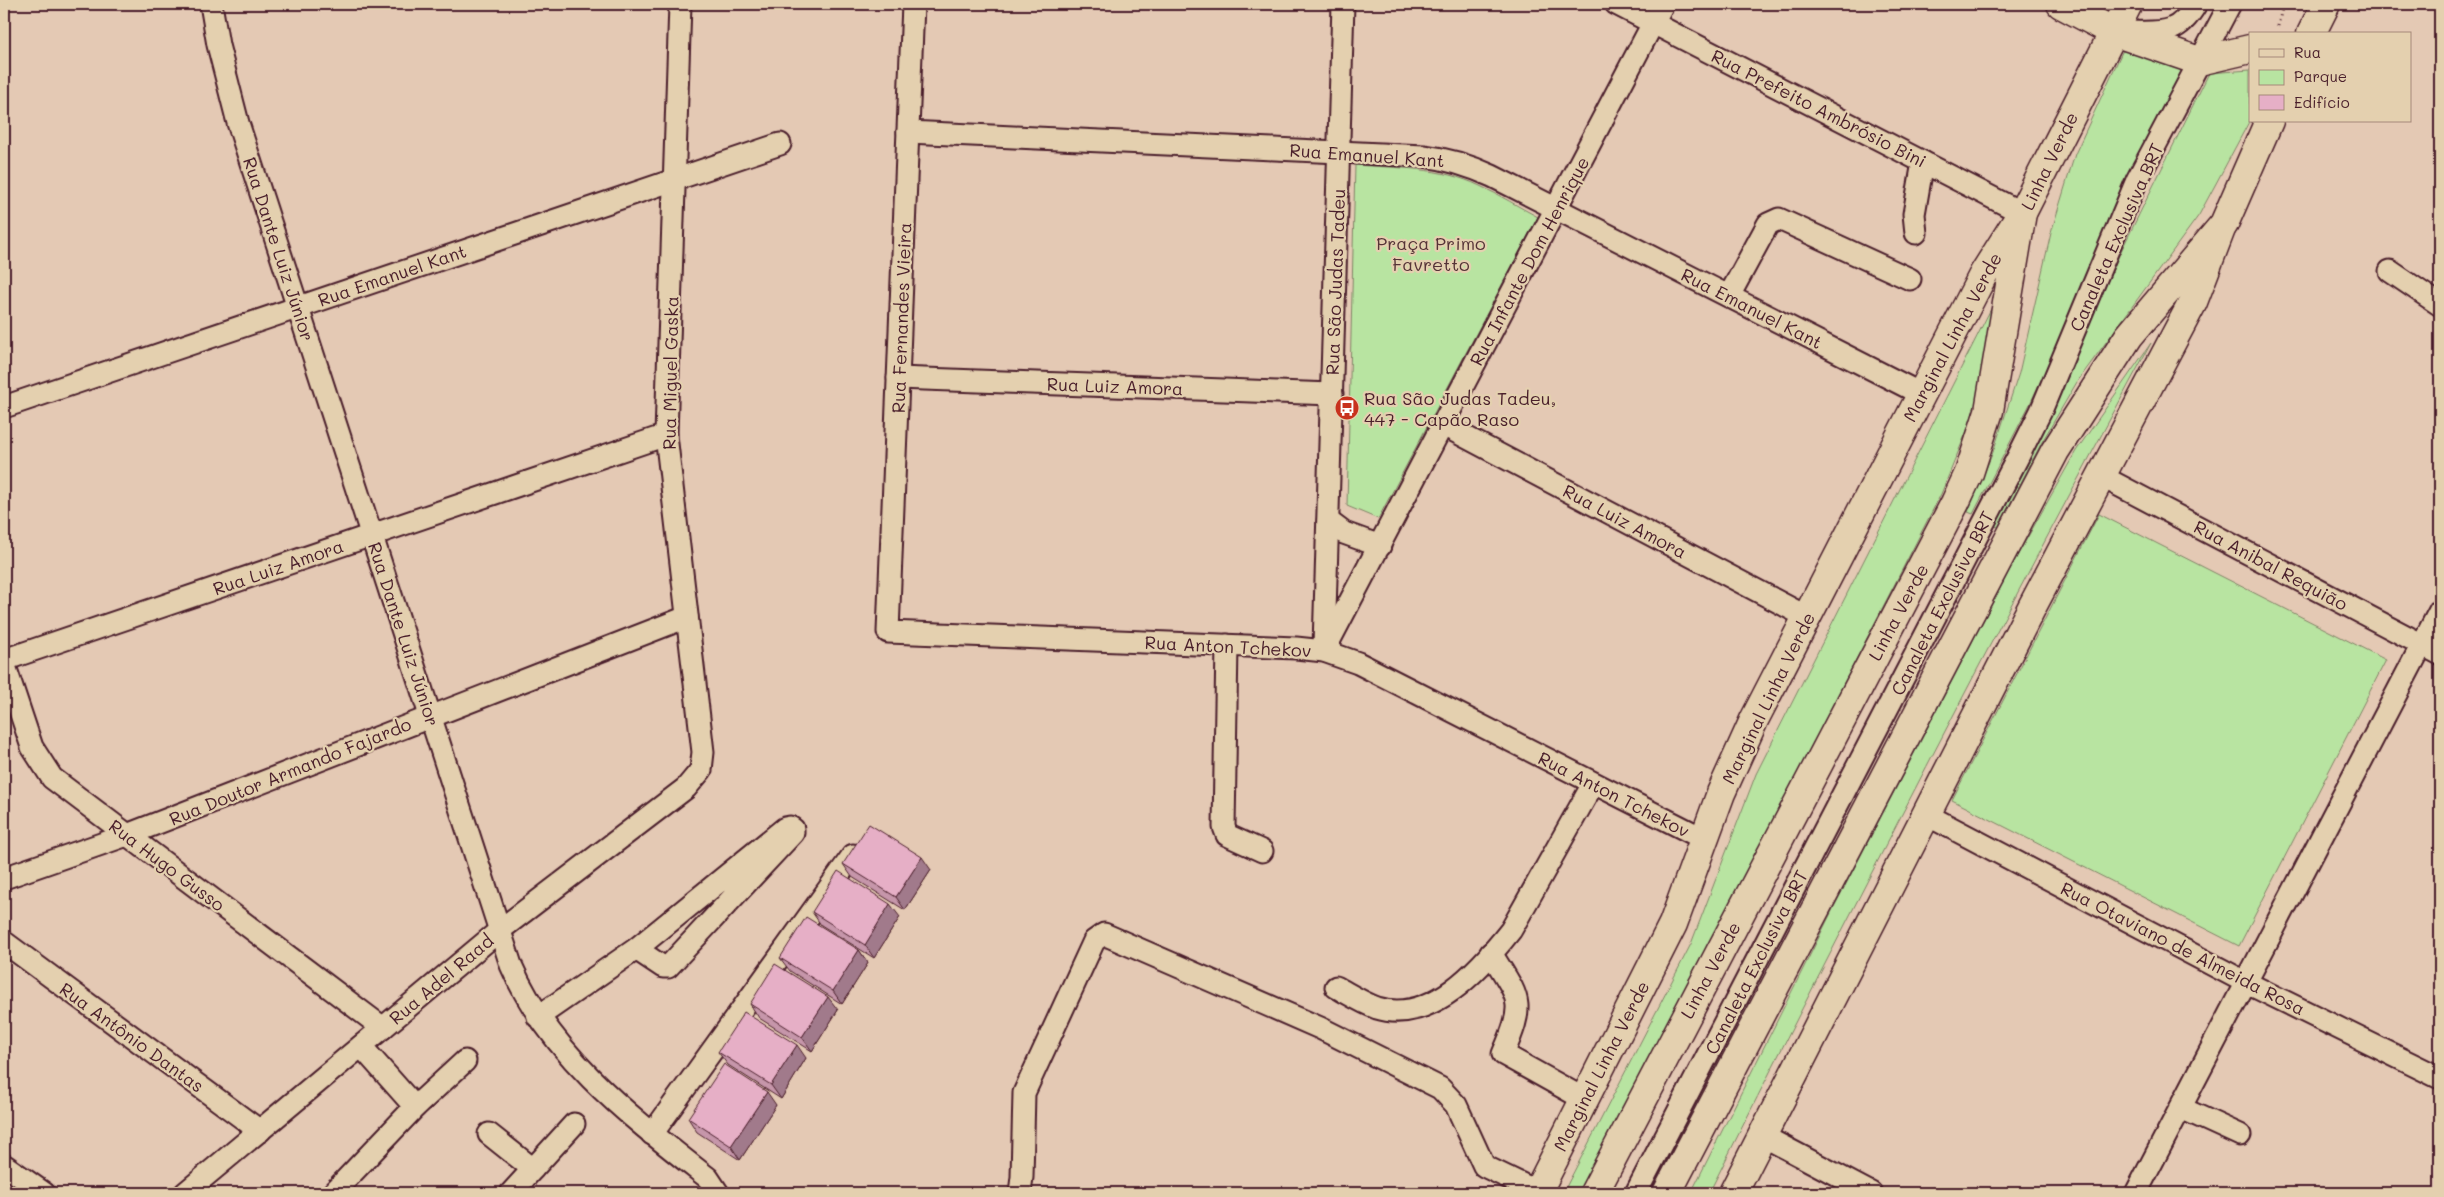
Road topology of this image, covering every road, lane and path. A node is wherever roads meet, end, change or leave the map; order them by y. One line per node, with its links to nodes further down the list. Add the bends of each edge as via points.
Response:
1 (211, 4): 31 (street, Rua Dante Luiz Júnior, via 230,96)
2 (680, 4): 22 (street, Rua Miguel Gaska)
3 (913, 4): 18 (street, Rua Fernandes Vieira)
4 (1343, 4): 20 (street, Rua São Judas Tadeu)
5 (1616, 4): 12 (street, Rua Prefeito Ambrósio Bini)
6 (1663, 4): 12 (street, Rua Infante Dom Henrique)
7 (2061, 4): 14 (main road)
8 (2128, 4): 14 (main road, Linha Verde)
9 (2196, 4): 14 (street, via 2181,24 2166,32)
10 (2230, 4): 16 (street, Canaleta Exclusiva BRT)
11 (2288, 4): 13 (path, via 2282,8)
12 (1653, 23): 21 (street, Rua Prefeito Ambrósio Bini); 23 (street, Rua Infante Dom Henrique)
13 (2305, 24)
14 (2114, 32): 16 (main road); 24 (main road, Linha Verde)
15 (2249, 48): 16 (main road)
16 (2200, 61): 89 (street, Canaleta Exclusiva BRT, via 2137,180 2041,411)
17 (2270, 122): 25 (main road)
18 (908, 132): 20 (street, Rua Emanuel Kant); 32 (street, Rua Fernandes Vieira)
19 (780, 144): 22 (street, Rua Emanuel Kant)
20 (1339, 152): 23 (street, Rua Emanuel Kant, via 1447,159 1477,169); 33 (street, Rua São Judas Tadeu)
21 (1923, 162): 24 (street, Rua Prefeito Ambrósio Bini); 26 (street, via 1914,214)
22 (674, 180): 31 (street, Rua Emanuel Kant); 37 (street, Rua Miguel Gaska)
23 (1556, 208): 29 (street, Rua Emanuel Kant); 36 (street, Rua Infante Dom Henrique)
24 (2022, 213): 34 (main road, Marginal Linha Verde, via 1984,273); 88 (main road, Linha Verde, via 1997,374 1969,473)
25 (2224, 224): 38 (main road, via 2193,302); 90 (main road, via 2129,336 2055,451)
26 (1916, 233)
27 (2390, 272): 30 (street)
28 (1910, 279): 29 (street, via 1779,219 1768,224)
29 (1729, 296): 34 (street, Rua Emanuel Kant)
30 (2440, 305)
31 (298, 307): 35 (street, Rua Emanuel Kant); 40 (street, Rua Dante Luiz Júnior)
32 (898, 378): 33 (street, Rua Luiz Amora); 45 (street, Rua Fernandes Vieira)
33 (1332, 394): 39 (street, Rua São Judas Tadeu)
34 (1921, 394): 44 (main road, Marginal Linha Verde)
35 (4, 407)
36 (1443, 425): 41 (street, Rua Infante Dom Henrique); 44 (street, Rua Luiz Amora)
37 (666, 435): 40 (street, Rua Luiz Amora); 43 (street, Rua Miguel Gaska)
38 (2101, 476): 47 (street, Rua Anibal Requião); 53 (main road)
39 (1328, 521): 41 (street, via 1344,533); 48 (street, Rua São Judas Tadeu)
40 (372, 535): 49 (street, Rua Luiz Amora); 50 (street, Rua Dante Luiz Júnior)
41 (1380, 546): 48 (street, Rua Infante Dom Henrique)
42 (2440, 610): 47 (street)
43 (687, 617): 50 (street, Rua Doutor Armando Fajardo); 51 (street, Rua Miguel Gaska, via 703,752)
44 (1807, 617): 55 (main road, Marginal Linha Verde, via 1736,758)
45 (888, 632): 46 (street, Rua Anton Tchekov)
46 (1227, 645): 48 (street, Rua Anton Tchekov); 56 (street, via 1224,827 1228,835)
47 (2432, 650): 63 (street)
48 (1324, 651): 52 (street, Rua Anton Tchekov, via 1358,663)
49 (4, 661): 54 (street, Rua Hugo Gusso, via 39,762 52,778)
50 (430, 715): 54 (street, Rua Doutor Armando Fajardo); 59 (street, Rua Dante Luiz Júnior)
51 (701, 770): 59 (street, Rua Adel Raad, via 686,788)
52 (1593, 784): 55 (street, Rua Anton Tchekov); 62 (street, via 1523,911)
53 (1927, 815): 63 (street, Rua Otaviano de Almeida Rosa); 78 (main road)
54 (127, 835): 58 (street, Rua Doutor Armando Fajardo); 66 (street, Rua Hugo Gusso)
55 (1704, 839): 70 (main road, Marginal Linha Verde, via 1661,949)
56 (1262, 851)
57 (853, 855): 76 (street)
58 (4, 878)
59 (500, 930): 65 (street, Rua Dante Luiz Júnior, via 522,991); 66 (street, Rua Adel Raad)
60 (4, 942): 74 (street, Rua Antônio Dantas)
61 (636, 949): 61 (street, via 785,828 790,826 793,833 668,967 662,967); 65 (street)
62 (1491, 953): 64 (street, via 1450,992 1421,1008 1392,1011 1377,1008); 70 (street, via 1518,1001 1516,1026 1503,1054)
63 (2247, 983): 69 (street, Rua Otaviano de Almeida Rosa); 72 (street)
64 (1336, 987)
65 (538, 1017): 76 (street, Rua Dante Luiz Júnior, via 590,1078)
66 (383, 1028): 67 (street, Rua Adel Raad)
67 (361, 1046): 71 (street); 74 (street, Rua Adel Raad)
68 (465, 1061): 71 (street)
69 (2440, 1078)
70 (1584, 1099): 82 (main road, Marginal Linha Verde)
71 (416, 1107): 85 (street)
72 (2181, 1108): 77 (street); 93 (street)
73 (574, 1124): 80 (street)
74 (260, 1131): 84 (street, Rua Adel Raad)
75 (490, 1134): 80 (street)
76 (652, 1134): 81 (street, Rua Dante Luiz Júnior)
77 (2240, 1135)
78 (1763, 1136): 91 (main road); 92 (street)
79 (4, 1165): 83 (street)
80 (533, 1169): 86 (street)
81 (707, 1188)
82 (1537, 1192): 87 (street, via 1484,1166 1456,1105 1440,1088 1320,1028 1104,934 1094,941 1024,1093)
83 (44, 1193)
84 (185, 1193)
85 (333, 1193)
86 (511, 1193)
87 (1020, 1193)
88 (1594, 1193)
89 (1636, 1193)
90 (1667, 1193)
91 (1733, 1193)
92 (1871, 1193)
93 (2136, 1193)

